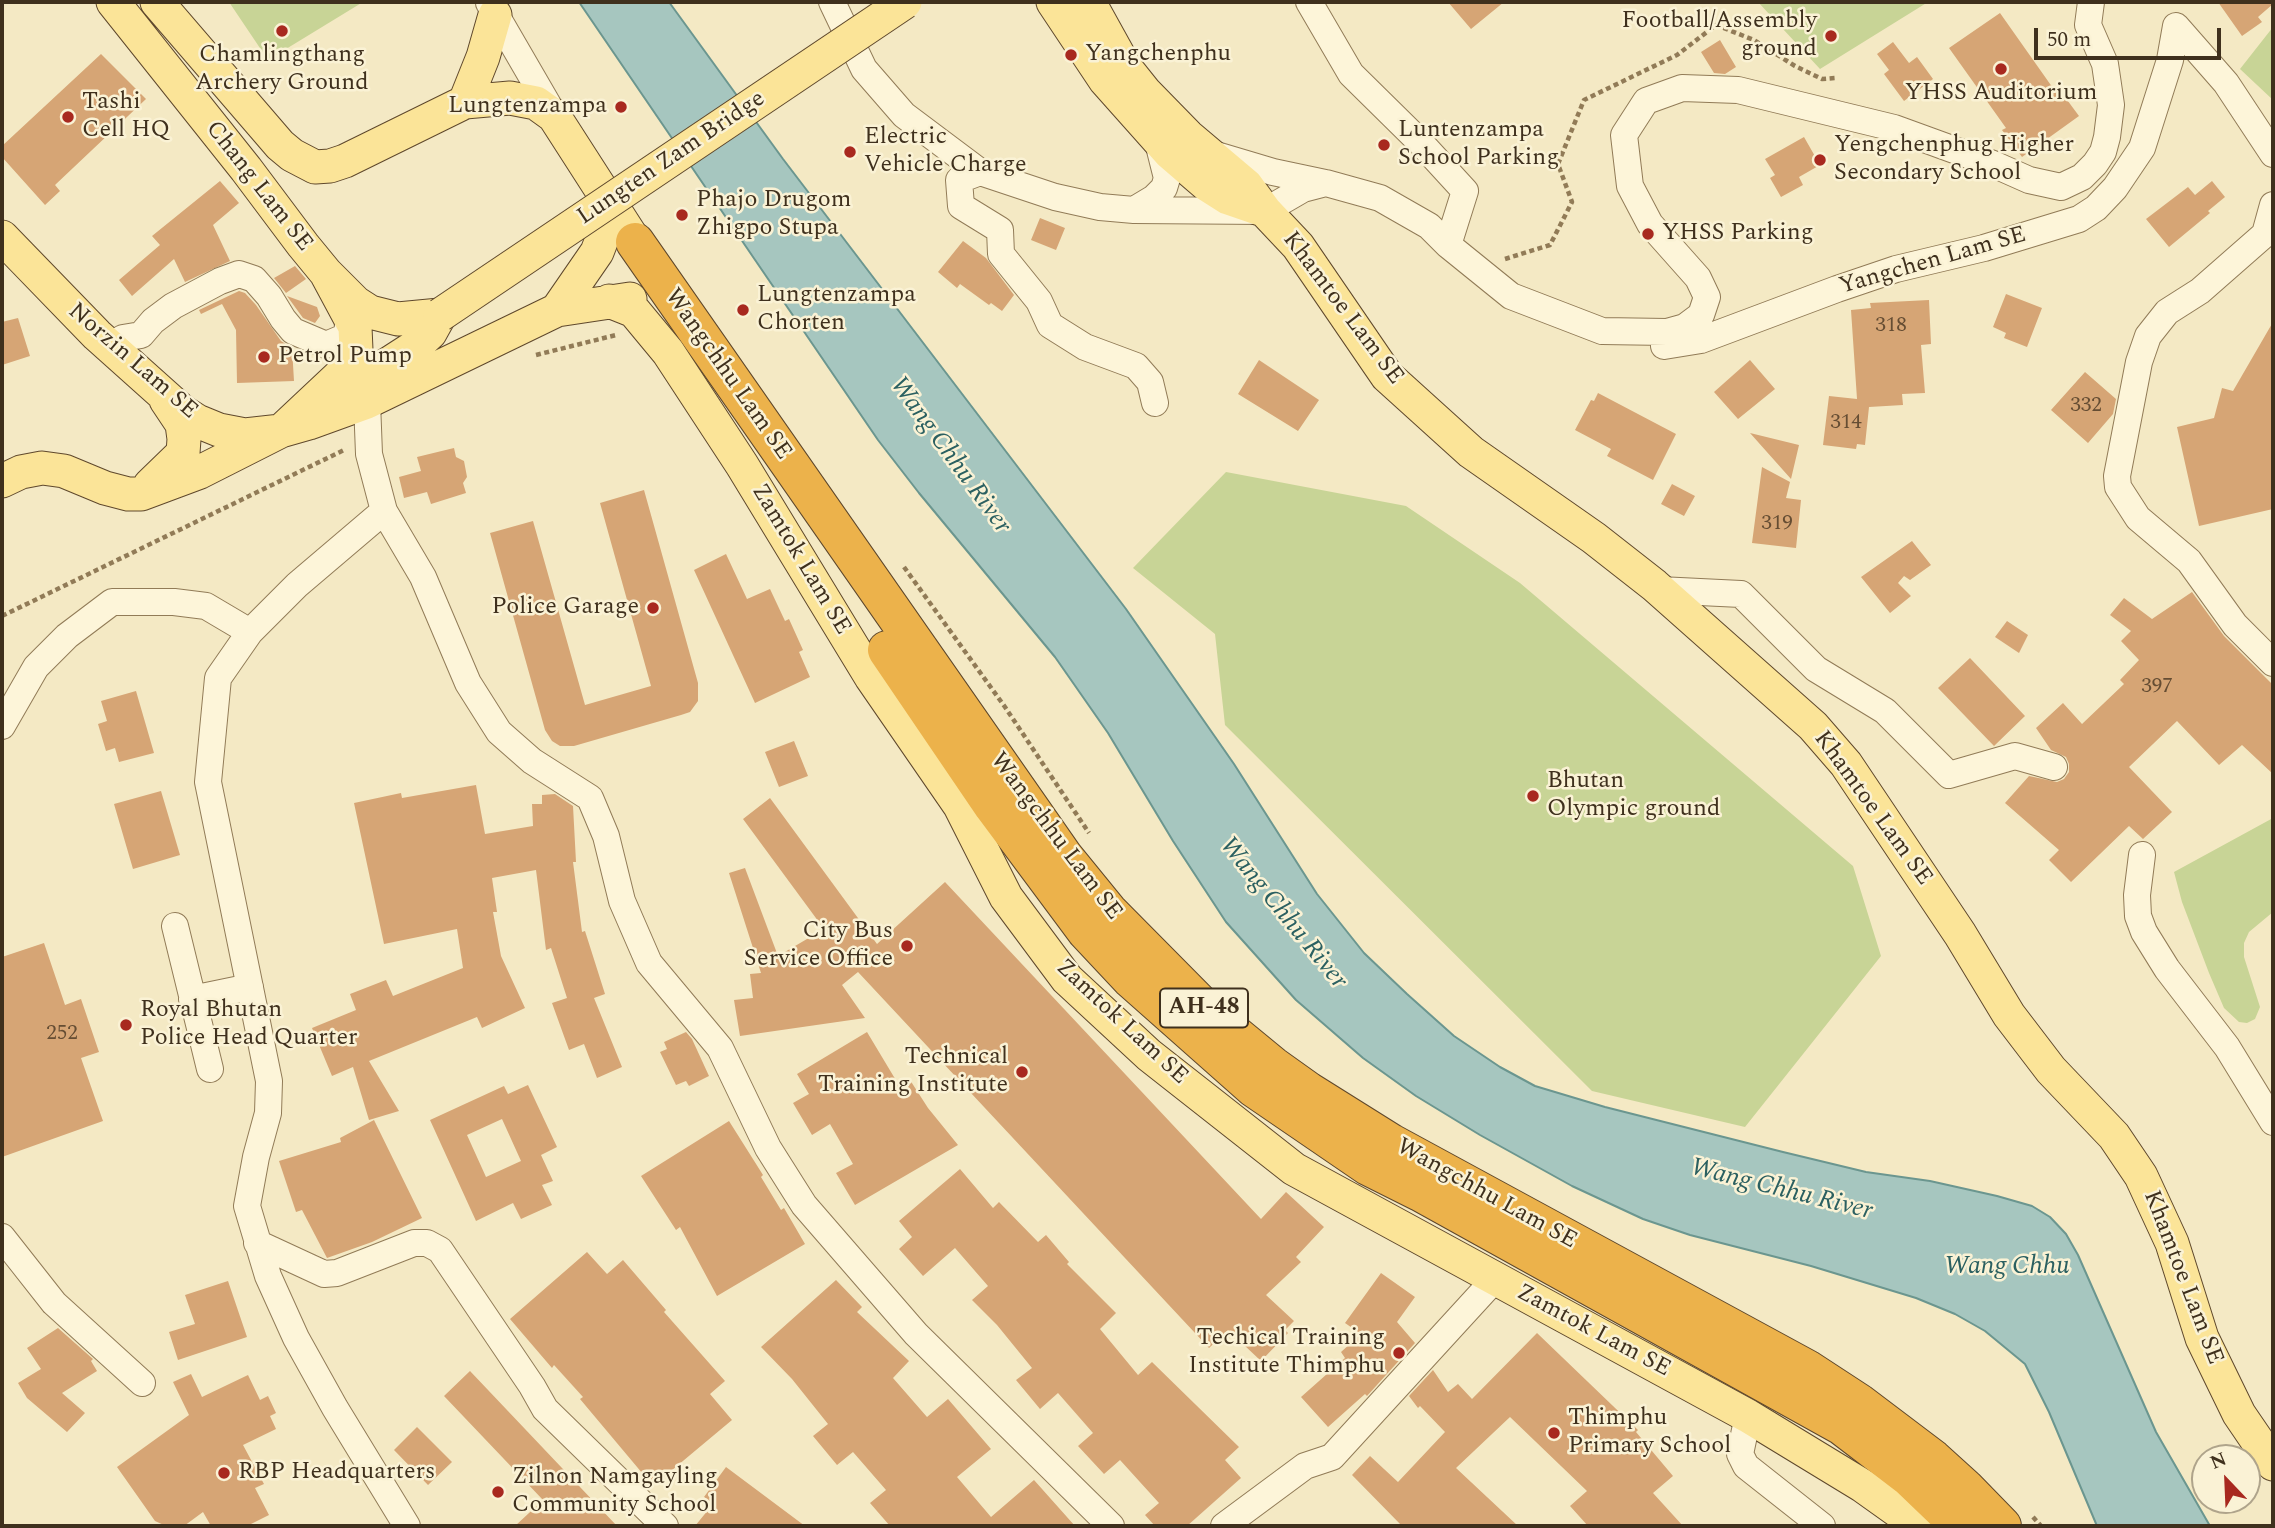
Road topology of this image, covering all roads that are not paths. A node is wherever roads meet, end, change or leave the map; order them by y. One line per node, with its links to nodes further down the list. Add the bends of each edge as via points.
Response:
1 (113, 2): 24 (main road, Chang Lam SE)
2 (157, 2): 10 (main road, via 280,145 315,167 345,161)
3 (832, 2): 15 (street, Khamtoe Lam SE, via 864,69 904,115)
4 (905, 2): 27 (main road, Lungten Zam Bridge, bridge)
5 (1053, 2): 12 (main road, Khamtoe Lam SE, via 1105,80)
6 (1089, 2): 13 (main road, Khamtoe Lam SE, via 1138,84)
7 (1309, 2): 23 (street, via 1351,74 1465,191)
8 (2091, 2): 23 (street, via 2088,25 2105,64 2111,105 2107,137 2095,164 2061,187 2029,180 1894,128 1738,90 1682,88 1646,101 1624,135 1630,186 1650,224 1698,278 1707,297 1701,315 1685,327 1667,332 1602,331 1511,296)
9 (491, 8): 10 (main road, via 486,49); 11 (street)
10 (465, 103): 11 (main road, via 510,98 536,103)
11 (554, 116): 18 (main road)
12 (1156, 138): 19 (street, via 1167,178 1164,188); 20 (main road, Khamtoe Lam SE, via 1206,184 1228,198)
13 (1211, 154): 16 (street); 20 (main road, Khamtoe Lam SE, via 1246,185)
14 (2273, 154): 23 (street, Yangchen Lam SE, via 2226,83 2176,26 2142,148 2096,208 2079,219 1984,248 1896,269 1701,340 1643,346 1569,335 1488,300 1469,284)
15 (980, 172): 19 (street, Khamtoe Lam SE, via 1055,197); 32 (street, via 959,180 961,206 1000,230 1001,254 1039,301 1050,325 1084,347 1136,366 1150,382)
16 (1326, 183): 20 (street, via 1303,189); 23 (street, via 1380,198 1429,226)
17 (2273, 205): 40 (street, via 2266,234 2200,291 2167,312 2148,336 2116,476 2138,518 2189,561 2235,625)
18 (614, 208): 22 (main road); 25 (main road, via 597,253)
19 (1134, 210): 20 (street, Khamtoe Lam SE)
20 (1265, 211): 38 (main road, Khamtoe Lam SE, via 1298,246 1395,383 1471,452)
21 (2, 237): 29 (main road, Norzin Lam SE)
22 (635, 242): 28 (highway, Wangchhu Lam SE); 55 (highway, Wangchhu Lam SE / AH-48, via 1064,857 1108,911 1211,1015 1290,1078 1391,1143 1807,1369 1933,1459 1965,1488)
23 (1447, 245)
24 (326, 273): 26 (main road, Chang Lam SE); 27 (main road, Chang Lam SE, via 370,312 398,319)
25 (557, 310): 28 (main road, Wangchhu Lam SE, via 637,300 648,304); 31 (main road)
26 (349, 312): 29 (street, via 347,336 326,345 293,331 254,279 239,274 173,306 141,335); 33 (main road, Chang Lam SE, via 357,337 352,360)
27 (440, 316): 33 (main road, via 430,332 402,356)
28 (656, 322): 51 (main road, Zamtok Lam SE, via 871,677 960,806 1006,897 1067,979 1149,1055 1294,1169); 62 (highway, Wangchhu Lam SE / AH-48, via 993,806 1086,931 1131,979 1254,1088 1326,1139 1842,1426 1910,1478)
29 (108, 346): 30 (main road, Norzin Lam SE)
30 (164, 397): 34 (main road, Norzin Lam SE, via 197,422 219,430 245,435); 36 (main road, via 182,424 183,453)
31 (367, 402): 34 (main road, Norzin Lam SE); 37 (street, via 369,446)
32 (1155, 403)
33 (311, 404): 34 (main road)
34 (281, 430): 36 (main road, via 200,472)
35 (2, 480): 36 (main road, via 42,468)
36 (141, 494)
37 (384, 511): 39 (street); 58 (street, via 424,577 468,683 499,732 532,761 590,797 606,836 622,901 649,963 720,1048 768,1148 804,1205 916,1334)
38 (1659, 590): 42 (street, via 1741,594 1816,669 1885,711 1949,775 2015,756); 54 (main road, Khamtoe Lam SE, via 1813,726 1846,764 2009,1015 2050,1070 2114,1136 2141,1176 2172,1243 2202,1338 2239,1415)
39 (250, 632): 41 (street, via 206,606 111,602 36,667); 45 (street, via 218,678 208,782)
40 (2273, 663)
41 (2, 726)
42 (2054, 767)
43 (2142, 855): 48 (street, via 2137,895 2144,932 2227,1047)
44 (175, 926): 46 (street)
45 (250, 987): 46 (street); 50 (street, via 269,1081 268,1113 247,1206)
46 (192, 999): 47 (street)
47 (211, 1069)
48 (2273, 1122)
49 (2, 1237): 52 (street, via 54,1303)
50 (257, 1243): 56 (street, via 296,1338); 57 (street, via 324,1274 414,1242 440,1250 545,1409)
51 (1495, 1279): 53 (main road, Zamtok Lam SE); 59 (street, via 1332,1457 1305,1466)
52 (142, 1383)
53 (1748, 1416): 60 (street, via 1740,1454 1746,1466); 61 (main road, Zamtok Lam SE)
54 (2273, 1464)
55 (2013, 1517)
56 (407, 1526)
57 (665, 1526)
58 (1111, 1526)
59 (1224, 1526)
60 (1822, 1526)
61 (1919, 1526)
62 (1961, 1526)

